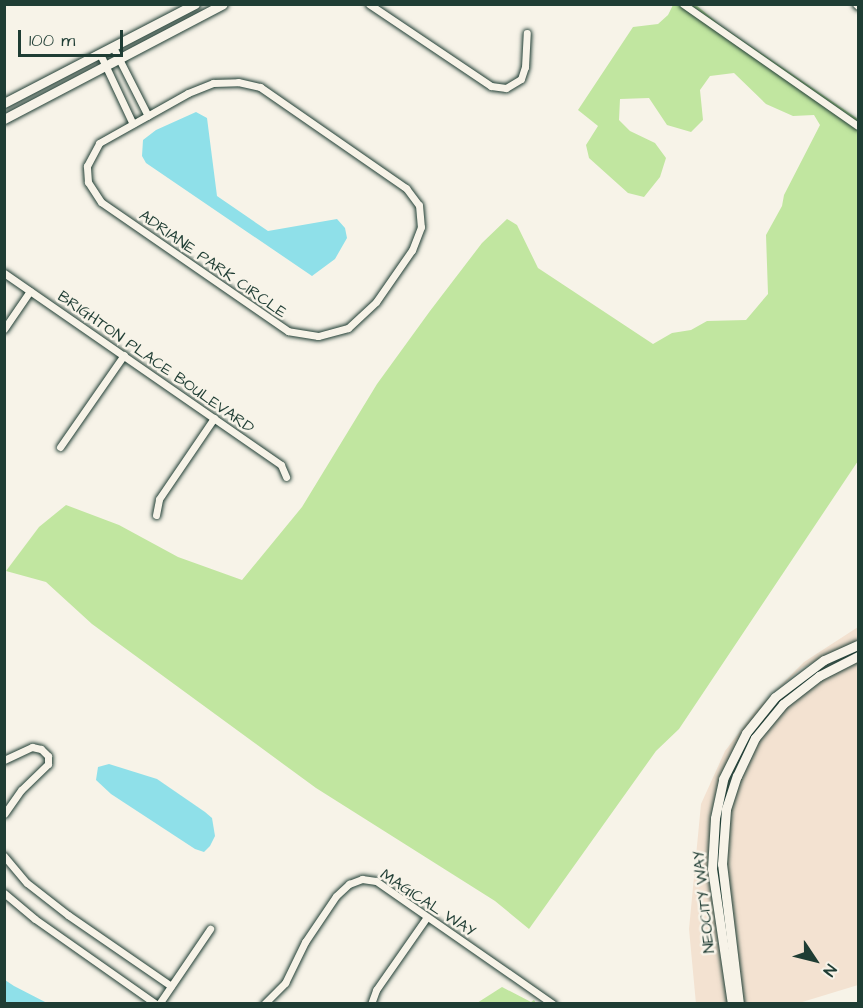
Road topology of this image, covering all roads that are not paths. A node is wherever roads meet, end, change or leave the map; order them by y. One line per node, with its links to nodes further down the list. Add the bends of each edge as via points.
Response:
1 (195, 4): 6 (street)
2 (223, 4): 8 (street)
3 (369, 4): 5 (street, via 491,86 506,88 521,79)
4 (683, 4): 14 (street)
5 (527, 33)
6 (112, 47): 7 (street); 8 (street)
7 (100, 54): 9 (street); 10 (street)
8 (118, 60): 9 (street); 11 (street)
9 (105, 66): 12 (street); 13 (street)
10 (4, 103)
11 (148, 116): 13 (street, ADRIANE PARK CIRCLE); 13 (street, ADRIANE PARK CIRCLE, via 213,83 238,82 260,87 406,188 419,205 421,227 412,250 376,302 348,328 318,336 288,331 101,202 88,182 87,166 99,142)
12 (4, 119)
13 (133, 124)
14 (858, 126)
15 (4, 273): 16 (street, BRIGHTON PLACE BOULEVARD)
16 (30, 291): 17 (street); 18 (street, BRIGHTON PLACE BOULEVARD)
17 (4, 329)
18 (124, 355): 19 (street, BRIGHTON PLACE BOULEVARD); 20 (street)
19 (214, 418): 21 (street, BRIGHTON PLACE BOULEVARD, via 281,465); 22 (street, via 159,499)
20 (60, 447)
21 (286, 477)
22 (156, 515)
23 (858, 645): 25 (street, NEOCITY WAY)
24 (858, 656): 26 (street, NEOCITY WAY)
25 (807, 671): 26 (street); 38 (street, NEOCITY WAY, via 775,697 746,733 723,779 712,837 712,868)
26 (811, 681): 39 (street, NEOCITY WAY, via 783,704 755,738 726,809 722,864)
27 (4, 760): 28 (street, via 32,747 48,756 43,772 21,790)
28 (4, 814)
29 (4, 856): 33 (street, via 27,883 68,915)
30 (4, 893): 34 (street)
31 (428, 917): 35 (street, MAGICAL WAY, via 376,881 362,879 349,884 304,942 285,982); 36 (street, via 376,990); 37 (street, MAGICAL WAY)
32 (210, 929): 33 (street)
33 (171, 986): 34 (street)
34 (157, 1004)
35 (264, 1004)
36 (371, 1004)
37 (553, 1004)
38 (732, 1004)
39 (739, 1004)

